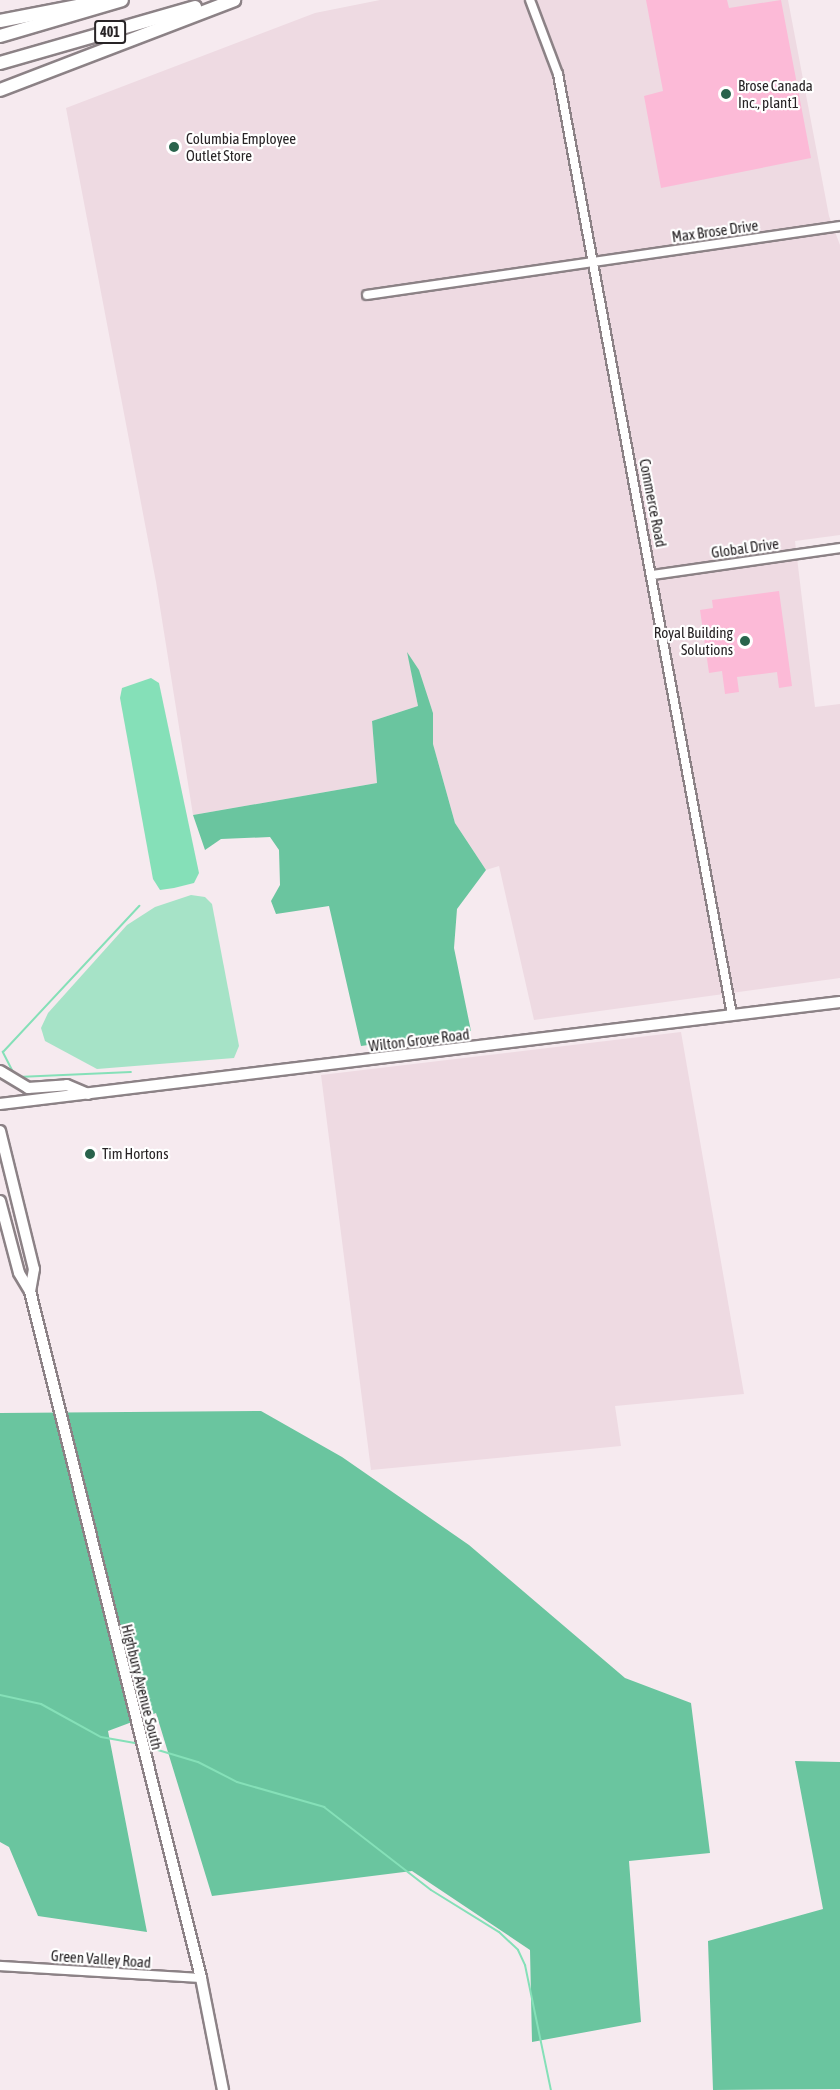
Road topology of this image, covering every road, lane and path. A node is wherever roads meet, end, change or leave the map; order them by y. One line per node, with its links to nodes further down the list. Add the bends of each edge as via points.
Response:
1 (220, 0): 7 (highway, 401)
2 (234, 0): 8 (highway)
3 (530, 0): 10 (street, Commerce Road, via 558,74)
4 (120, 1): 5 (highway, via 81,3); 6 (highway, 401)
5 (0, 21)
6 (0, 36)
7 (0, 63)
8 (0, 90)
9 (840, 226): 10 (street, Max Brose Drive)
10 (594, 262): 11 (street, Max Brose Drive); 13 (street, Commerce Road)
11 (366, 296)
12 (840, 548): 13 (street, Global Drive)
13 (653, 575): 15 (street, Commerce Road)
14 (840, 1002): 15 (main road, Wilton Grove Road)
15 (732, 1016): 17 (main road, Wilton Grove Road)
16 (0, 1071): 17 (main road, via 28,1088 67,1085)
17 (88, 1094): 18 (main road, Wilton Grove Road)
18 (0, 1104)
19 (0, 1131): 21 (main road, Highbury Avenue South, via 34,1269)
20 (0, 1201): 21 (main road, Highbury Avenue South, via 19,1273)
21 (30, 1291): 23 (main road, Highbury Avenue South)
22 (0, 1966): 23 (street, Green Valley Road)
23 (201, 1978): 24 (main road, Highbury Avenue South)
24 (223, 2090)

